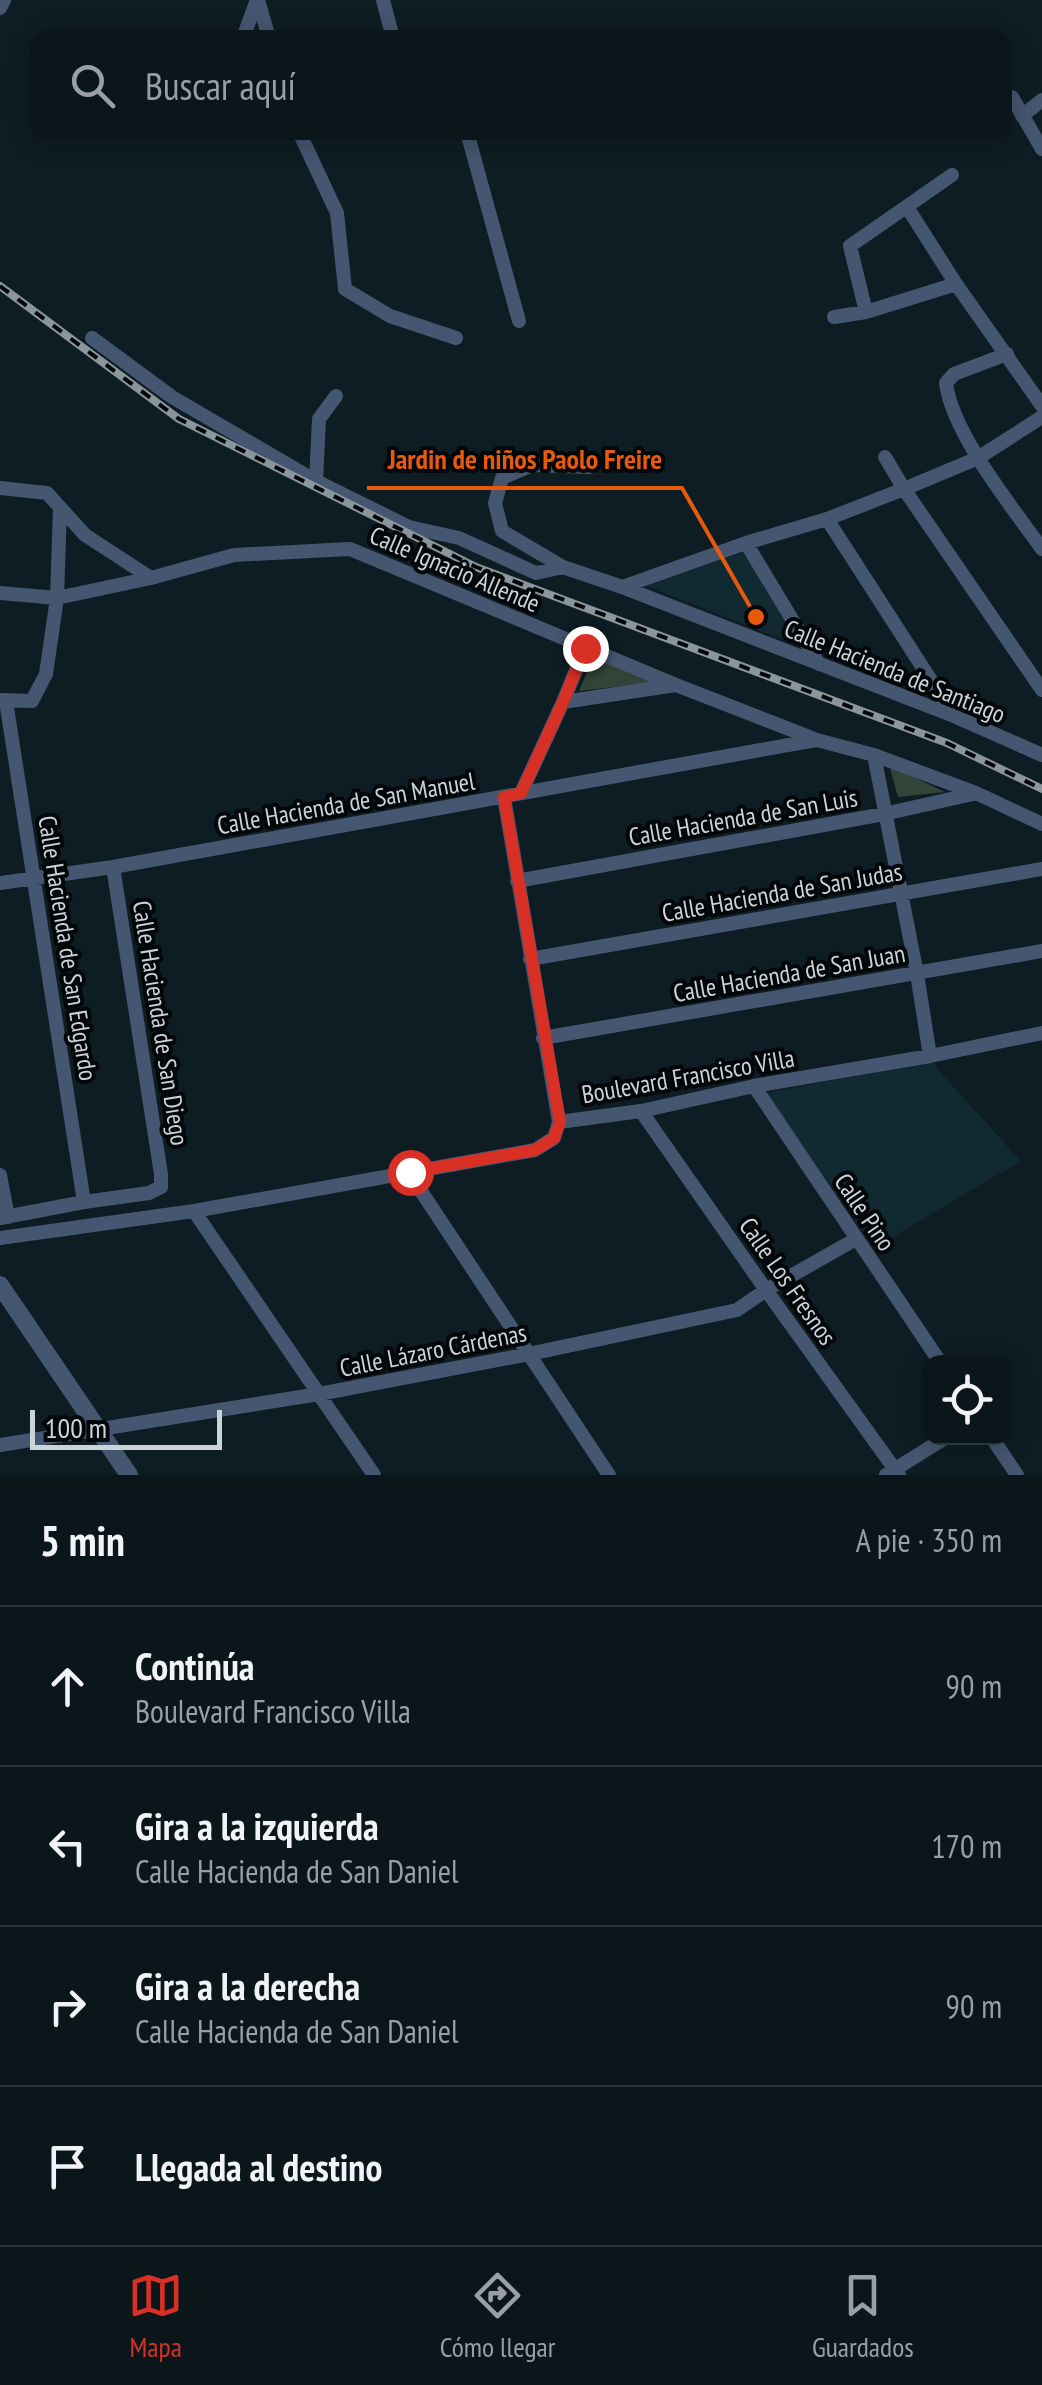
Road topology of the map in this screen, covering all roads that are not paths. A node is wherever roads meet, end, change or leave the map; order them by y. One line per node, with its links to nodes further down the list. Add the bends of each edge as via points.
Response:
1 (4, 0): 4 (street)
2 (258, 0): 5 (street); 6 (street)
3 (382, 0): 7 (street)
4 (0, 8)
5 (246, 30)
6 (267, 30)
7 (391, 30)
8 (1012, 97): 10 (street)
9 (1042, 100): 10 (street)
10 (1022, 116): 13 (street)
11 (303, 140): 21 (street, via 337,213 345,289 390,316)
12 (468, 140): 19 (street)
13 (1042, 150)
14 (952, 175): 15 (street)
15 (907, 207): 16 (street); 17 (street, via 850,246)
16 (956, 284): 17 (street); 22 (street)
17 (866, 312): 18 (street)
18 (834, 317)
19 (519, 321)
20 (92, 338): 29 (street, via 172,397)
21 (456, 338)
22 (1007, 354): 24 (street); 27 (street, via 946,383)
23 (336, 396): 29 (street, via 319,418)
24 (1042, 406)
25 (1042, 417): 27 (street)
26 (885, 458): 31 (street)
27 (978, 458): 31 (street); 35 (street)
28 (590, 468): 36 (street, via 532,465 502,478 494,503 502,531)
29 (316, 481): 36 (street, via 409,528 459,538 536,573)
30 (0, 488): 32 (street, via 47,493)
31 (904, 490): 33 (street); 44 (street)
32 (60, 507): 37 (street, via 85,535); 40 (street)
33 (827, 519): 34 (street); 47 (street)
34 (746, 543): 38 (street); 42 (street)
35 (1042, 549)
36 (563, 567): 38 (street, Calle Hacienda de Santiago)
37 (151, 578): 40 (street, Calle Ignacio Allende); 41 (street, Calle Ignacio Allende, via 234,555 350,549)
38 (622, 588): 42 (street, Calle Hacienda de Santiago)
39 (0, 594): 40 (street, Calle Ignacio Allende)
40 (57, 598): 45 (street, via 46,674 32,700)
41 (585, 648): 43 (street, Calle Ignacio Allende); 46 (street)
42 (819, 664): 47 (street, Calle Hacienda de Santiago)
43 (676, 685): 46 (street); 48 (street, Calle Ignacio Allende)
44 (1042, 690)
45 (3, 701): 58 (street, Calle Hacienda de San Edgardo)
46 (563, 702): 51 (street)
47 (954, 716): 50 (street, Calle Hacienda de Santiago)
48 (816, 740): 49 (street, Calle Ignacio Allende); 51 (street, Calle Hacienda de San Manuel)
49 (874, 755): 52 (street, Calle Ignacio Allende); 54 (street)
50 (1042, 755)
51 (521, 793): 53 (street, Calle Hacienda de San Manuel)
52 (976, 794): 54 (street, Calle Hacienda de San Luis); 55 (street, Calle Ignacio Allende)
53 (504, 797): 56 (street, Calle Hacienda de San Manuel); 59 (street)
54 (884, 814): 59 (street, Calle Hacienda de San Luis); 61 (street)
55 (1042, 824)
56 (114, 867): 58 (street, Calle Hacienda de San Manuel); 73 (street, Calle Hacienda de San Diego, via 161,1186)
57 (1042, 869): 61 (street, Calle Hacienda de San Judas)
58 (34, 879): 60 (street, Calle Hacienda de San Manuel); 73 (street, Calle Hacienda de San Edgardo)
59 (517, 881): 63 (street)
60 (0, 883)
61 (900, 895): 63 (street, Calle Hacienda de San Judas); 64 (street)
62 (1042, 950): 64 (street, Calle Hacienda de San Juan)
63 (530, 960): 66 (street)
64 (917, 974): 66 (street, Calle Hacienda de San Juan); 67 (street)
65 (1042, 1032): 67 (street, Boulevard Francisco Villa)
66 (544, 1038): 70 (street)
67 (930, 1056): 68 (street, Boulevard Francisco Villa)
68 (754, 1086): 69 (street, Boulevard Francisco Villa); 77 (street, Calle Pino)
69 (641, 1111): 70 (street, Boulevard Francisco Villa); 79 (street, Calle Los Fresnos)
70 (560, 1122): 71 (street, Boulevard Francisco Villa, via 554,1138 535,1150)
71 (410, 1172): 74 (street, Boulevard Francisco Villa); 80 (street)
72 (0, 1176): 75 (street)
73 (84, 1202): 75 (street)
74 (194, 1212): 76 (street, Boulevard Francisco Villa); 82 (street)
75 (4, 1218)
76 (0, 1238)
77 (856, 1240): 79 (street, Calle Lázaro Cárdenas); 81 (street, Calle Pino)
78 (0, 1285): 83 (street)
79 (766, 1290): 80 (street, Calle Lázaro Cárdenas, via 737,1310); 87 (street, Calle Los Fresnos)
80 (530, 1354): 82 (street, Calle Lázaro Cárdenas); 90 (street)
81 (935, 1355)
82 (319, 1394): 83 (street, Calle Lázaro Cárdenas); 89 (street)
83 (97, 1428): 84 (street, Calle Lázaro Cárdenas); 88 (street)
84 (0, 1445)
85 (935, 1445): 87 (street)
86 (997, 1445): 91 (street)
87 (894, 1473)
88 (129, 1475)
89 (374, 1475)
90 (609, 1475)
91 (1017, 1475)

